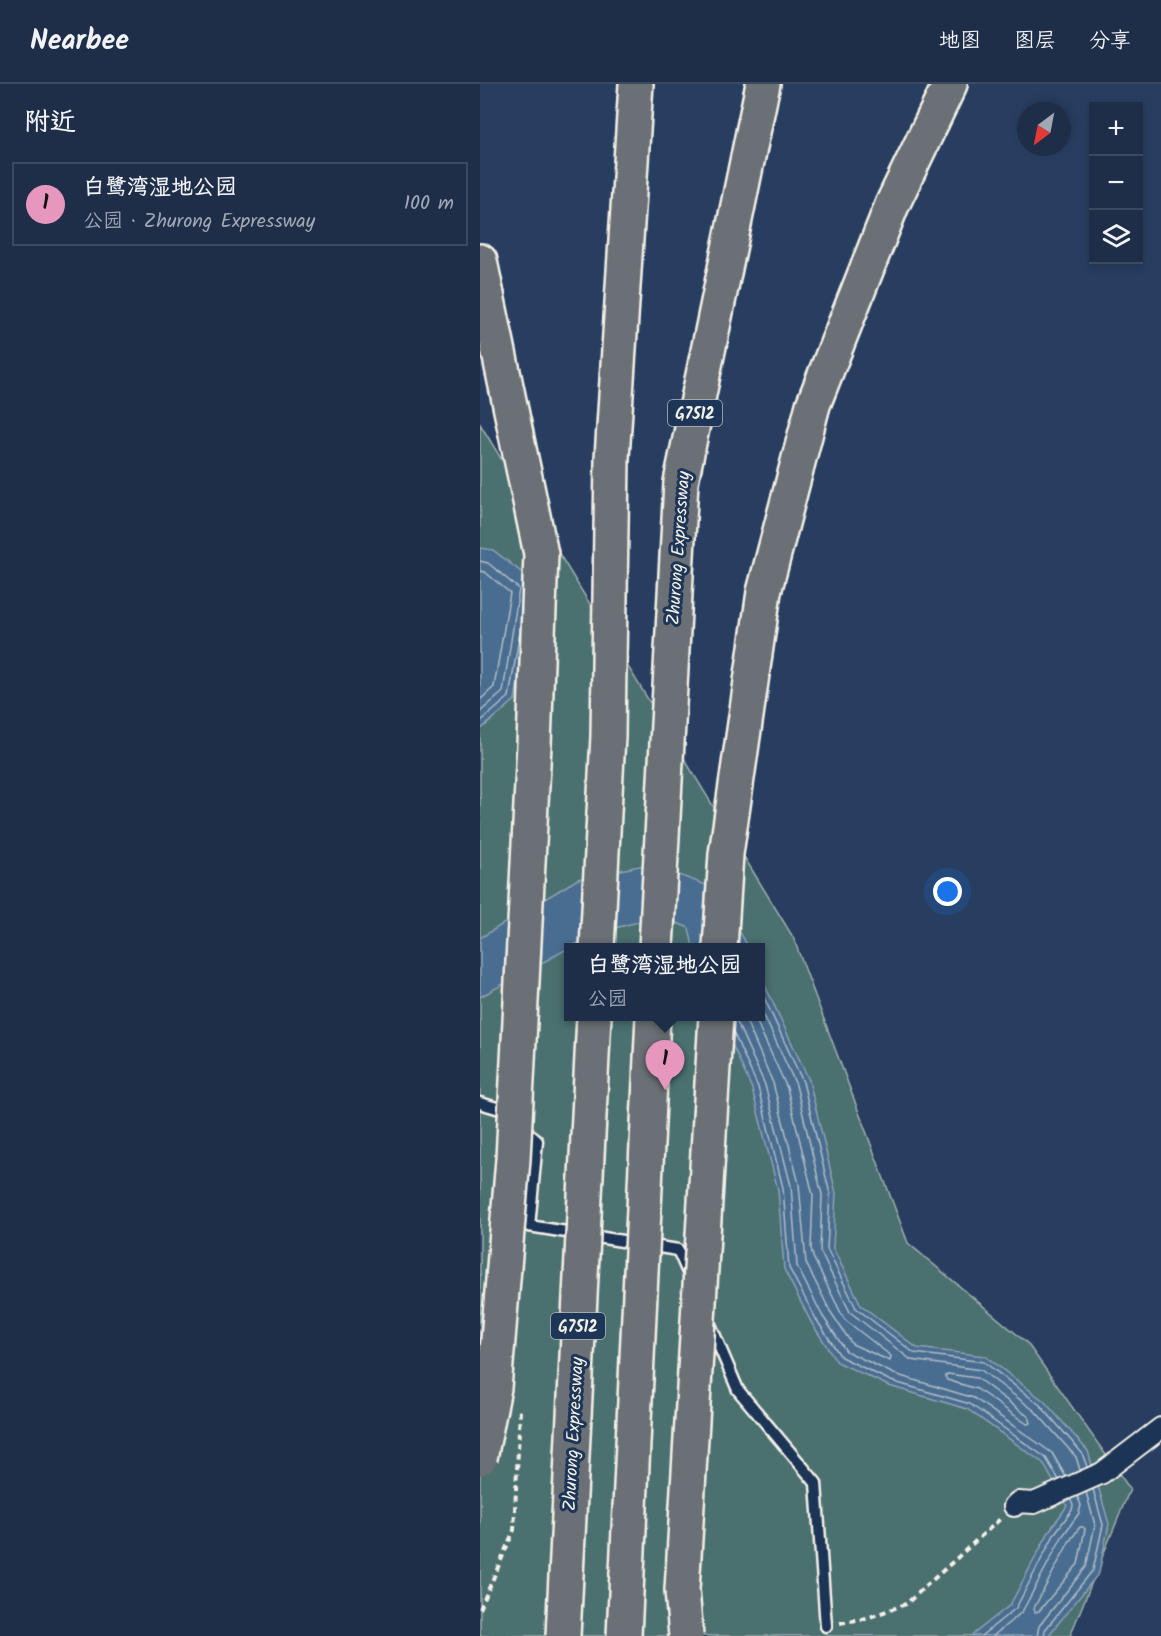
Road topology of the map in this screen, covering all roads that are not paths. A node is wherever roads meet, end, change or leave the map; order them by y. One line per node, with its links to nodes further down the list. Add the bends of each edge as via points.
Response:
1 (636, 84): 5 (highway, via 612,458 608,736)
2 (763, 84): 6 (highway, Zhurong Expressway / G7512, via 681,482)
3 (950, 84): 7 (highway, via 892,205 813,405 764,592 726,854)
4 (480, 261): 13 (highway, bridge, via 541,554 513,1159 494,1388)
5 (597, 943)
6 (656, 943)
7 (720, 943)
8 (594, 1021): 16 (highway, Zhurong Expressway / G7512, bridge)
9 (653, 1021): 17 (highway, bridge)
10 (716, 1021): 18 (highway, bridge, via 682,1590)
11 (480, 1103): 15 (lane, via 500,1109 537,1141 529,1226 678,1250 738,1390 816,1483)
12 (1161, 1428): 14 (street, via 1102,1473 1034,1503 1018,1502)
13 (480, 1458)
14 (1014, 1506)
15 (826, 1626)
16 (563, 1636)
17 (624, 1636)
18 (686, 1636)

